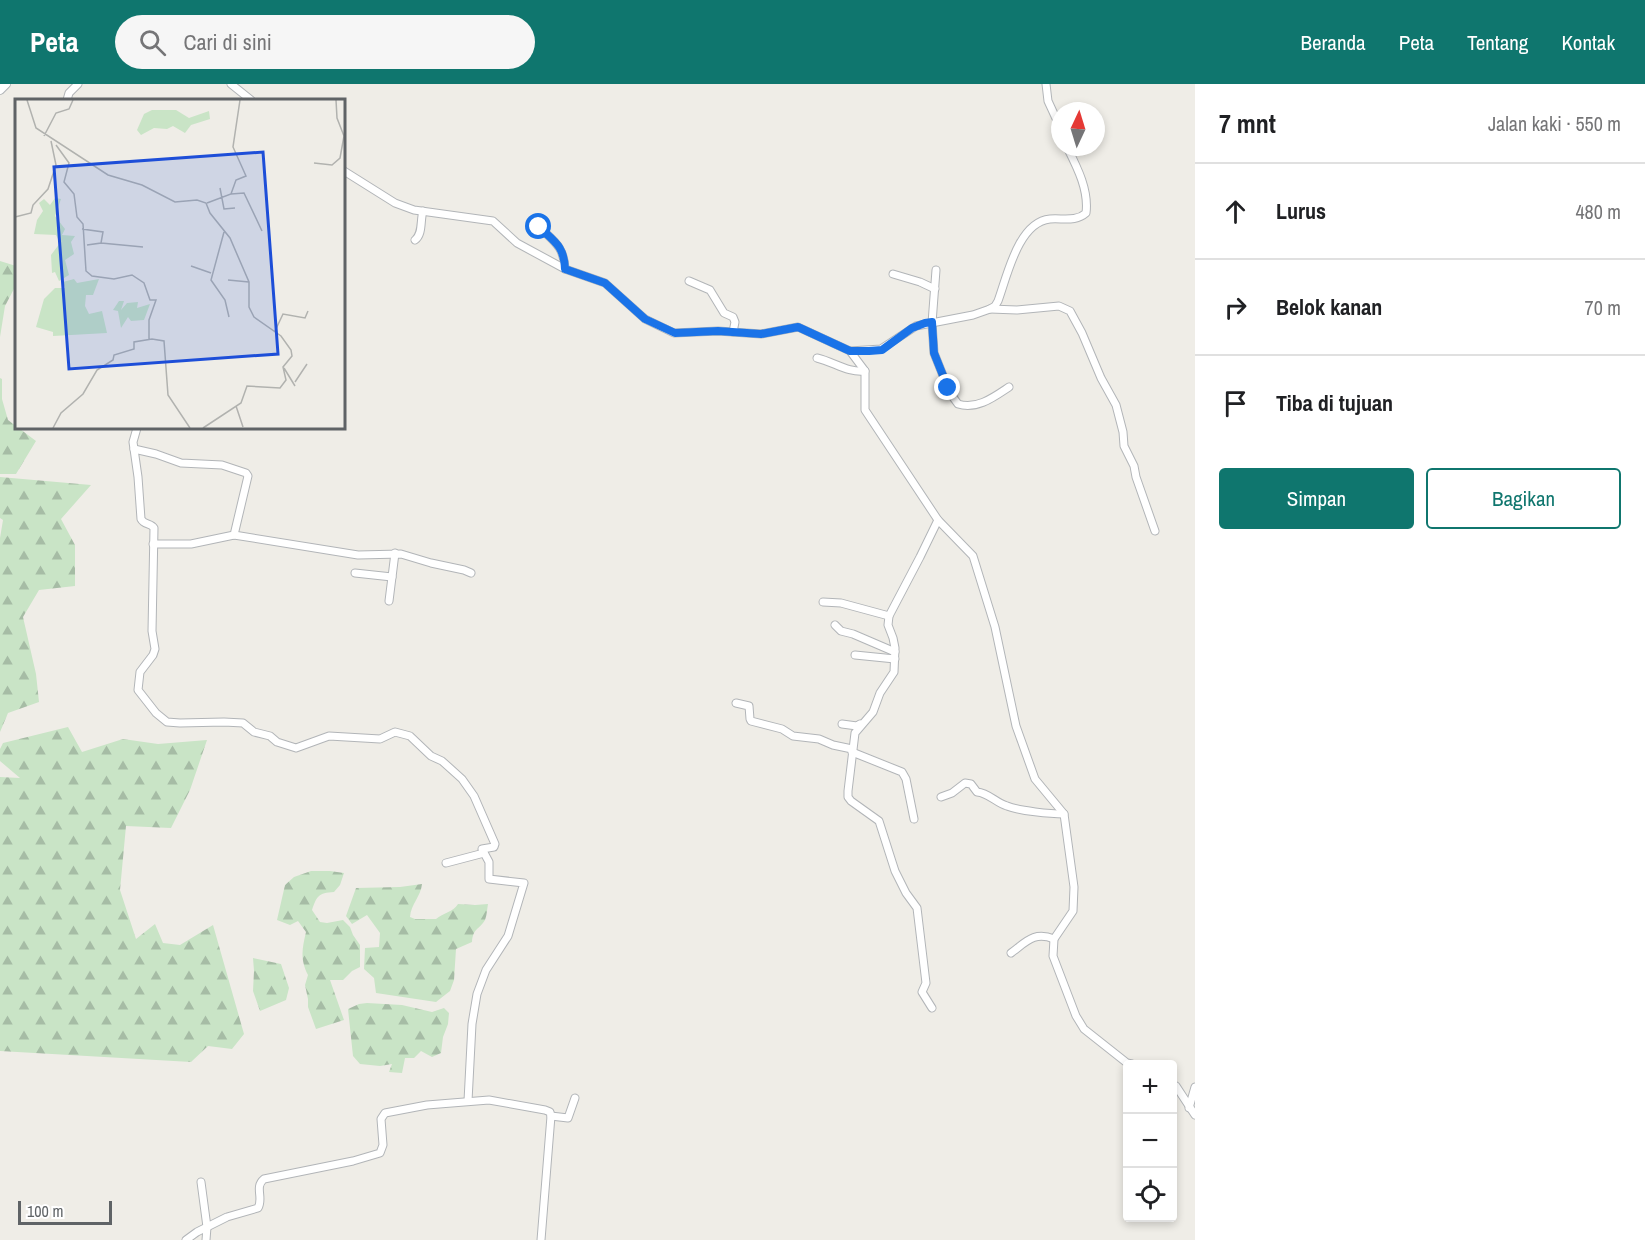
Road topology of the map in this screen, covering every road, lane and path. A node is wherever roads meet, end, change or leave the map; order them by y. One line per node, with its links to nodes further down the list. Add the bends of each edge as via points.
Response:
1 (6, 84): 5 (street)
2 (78, 84): 6 (street)
3 (231, 84): 7 (street)
4 (1046, 84): 8 (street)
5 (0, 90)
6 (67, 99)
7 (250, 99)
8 (1051, 108)
9 (1071, 156): 19 (street, via 1083,184 1086,213 1075,219 1040,221 1030,229 1011,261 998,301)
10 (345, 172): 11 (street, via 395,203)
11 (423, 212): 13 (street, via 420,234); 14 (street, via 493,221 517,243)
12 (535, 222): 14 (street, via 560,248)
13 (415, 240)
14 (565, 269): 21 (street, via 605,283 645,319 675,333)
15 (936, 270): 18 (street)
16 (893, 274): 18 (street)
17 (689, 281): 21 (street, via 712,292 724,313 733,317)
18 (934, 289): 20 (street)
19 (990, 309): 20 (street); 29 (street, via 1059,306 1070,310 1116,405 1124,446)
20 (932, 322): 22 (street, via 912,328 882,350); 25 (street, via 935,358 957,404 985,402)
21 (733, 332): 22 (street, via 761,334 798,327)
22 (850, 351): 24 (street)
23 (817, 358): 24 (street, via 848,370)
24 (865, 371): 28 (street, via 865,410)
25 (1009, 387)
26 (137, 429): 27 (street)
27 (134, 449): 30 (street, via 183,464 222,465 247,474); 31 (street, via 141,519 153,526)
28 (938, 520): 38 (street); 47 (street, via 973,556 995,627 1016,726 1035,779)
29 (1155, 531)
30 (234, 535): 31 (street, via 190,544); 32 (street, via 358,555)
31 (153, 544): 49 (street, via 155,649 140,672 138,690 156,713 169,722 243,723 254,732 296,748 329,736 380,739 395,732 410,736 462,779 474,796 495,843 494,847 482,849)
32 (395, 553): 34 (street); 35 (street)
33 (356, 573): 35 (street)
34 (471, 573)
35 (392, 577): 36 (street)
36 (389, 601)
37 (823, 602): 38 (street)
38 (889, 616): 41 (street)
39 (835, 625): 41 (street)
40 (855, 655): 41 (street)
41 (895, 656): 44 (street, via 894,672 871,715)
42 (736, 703): 45 (street, via 748,706 751,721 782,729 792,736)
43 (842, 724): 44 (street)
44 (861, 724): 45 (street)
45 (852, 750): 48 (street, via 905,775); 53 (street, via 848,797 879,821 893,866 917,908 926,983 922,992)
46 (941, 797): 47 (street, via 968,783 975,791 1005,806)
47 (1064, 814): 51 (street, via 1074,887 1073,911)
48 (914, 819)
49 (484, 853): 50 (street); 58 (street, via 489,862 489,879 524,885 507,936 486,970 477,994)
50 (446, 863)
51 (1054, 939): 52 (street, via 1038,936); 54 (street, via 1053,956 1076,1016 1084,1029)
52 (1011, 953)
53 (932, 1008)
54 (1123, 1060)
55 (1195, 1087): 59 (street)
56 (1177, 1088): 59 (street)
57 (575, 1098): 61 (street, via 568,1118)
58 (468, 1101): 61 (street, via 510,1103 544,1110); 63 (street, via 385,1113 381,1119 380,1153 264,1179 259,1186 258,1208)
59 (1189, 1108): 60 (street)
60 (1195, 1115)
61 (551, 1116): 66 (street)
62 (201, 1182): 63 (street)
63 (207, 1227): 64 (street); 65 (street)
64 (186, 1240)
65 (206, 1240)
66 (541, 1240)

